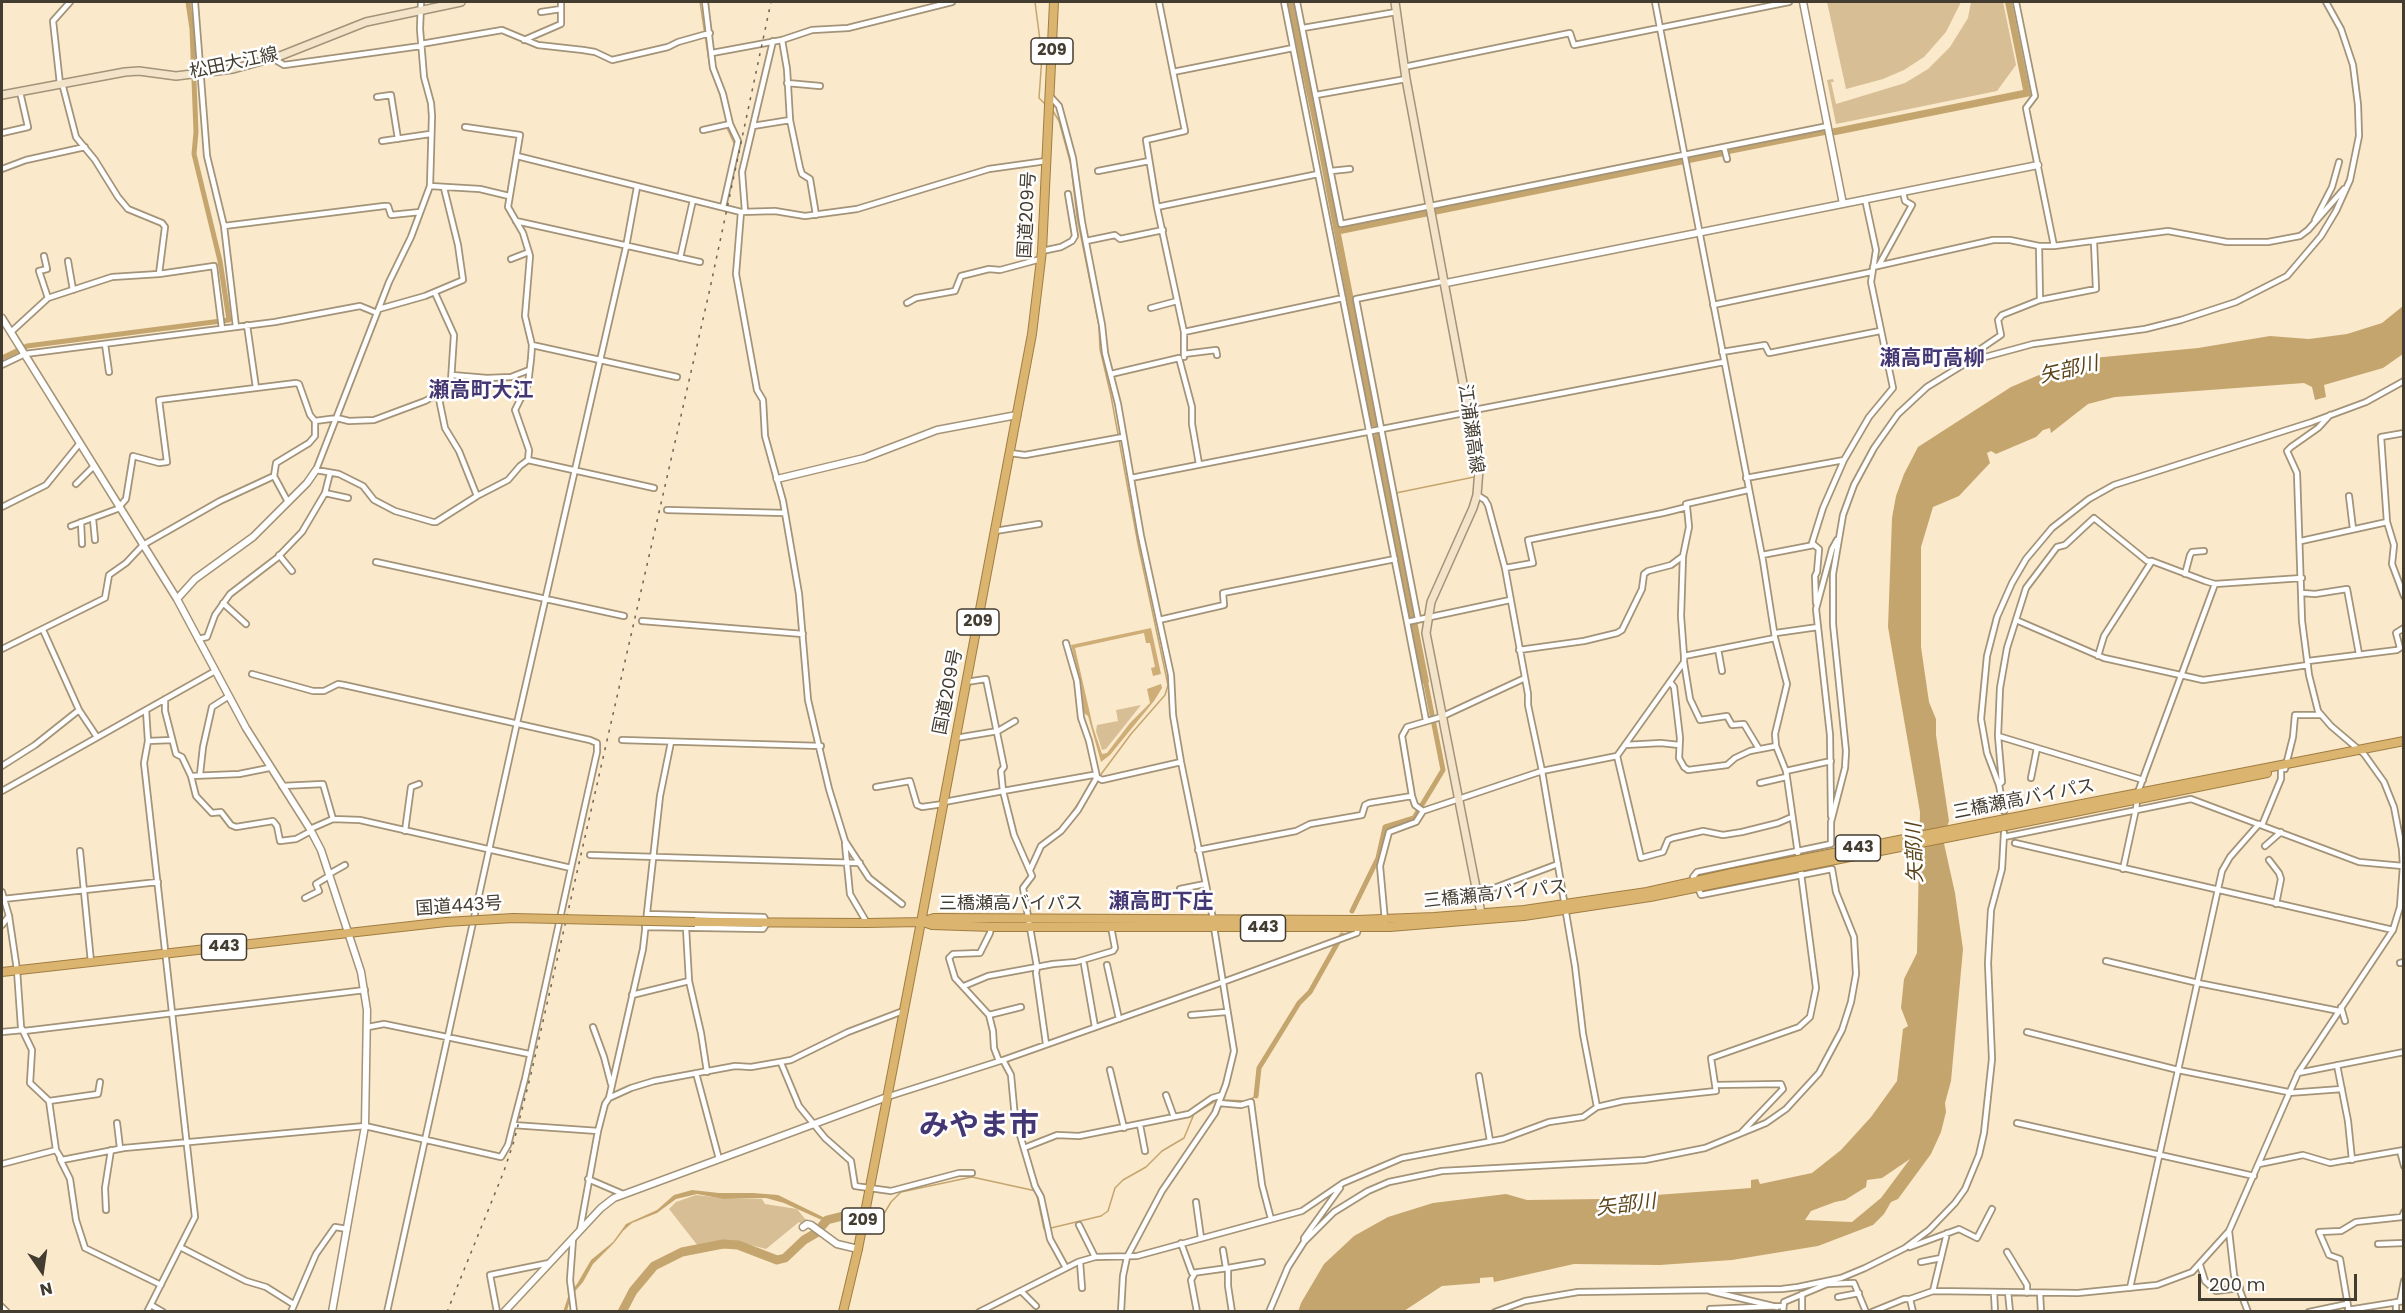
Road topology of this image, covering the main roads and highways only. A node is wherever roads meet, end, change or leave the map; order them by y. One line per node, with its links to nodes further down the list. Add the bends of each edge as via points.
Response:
1 (461, 2): 4 (main road, 松田大江線)
2 (1054, 2): 10 (highway, 国道209号 / 209, via 1034,322)
3 (1395, 2): 9 (main road, 江浦瀬高線, via 1479,469 1477,495 1427,617 1428,649)
4 (421, 5): 5 (main road, 松田大江線, via 232,69 176,76 125,72)
5 (2, 95)
6 (2403, 741): 8 (highway, 三橋瀬高バイパス / 443)
7 (2403, 746): 8 (highway, 三橋瀬高バイパス / 443)
8 (2362, 751): 9 (highway, 三橋瀬高バイパス / 443, bridge, via 1733,877 1565,907)
9 (1482, 917): 12 (highway, 三橋瀬高バイパス / 443)
10 (921, 922): 11 (highway, 三橋瀬高バイパス / 443, via 991,927); 11 (highway, 三橋瀬高バイパス / 443, via 934,918); 14 (highway, 国道443号 / 443, bridge, via 513,918 446,922); 15 (highway, 国道209号 / 209)
11 (1028, 923): 13 (highway, 三橋瀬高バイパス / 443); 13 (highway, 三橋瀬高バイパス / 443, via 1111,927)
12 (1385, 923): 13 (highway, 三橋瀬高バイパス / 443); 13 (highway, 三橋瀬高バイパス / 443, via 1358,928)
13 (1214, 924)
14 (2, 972)
15 (843, 1311)

